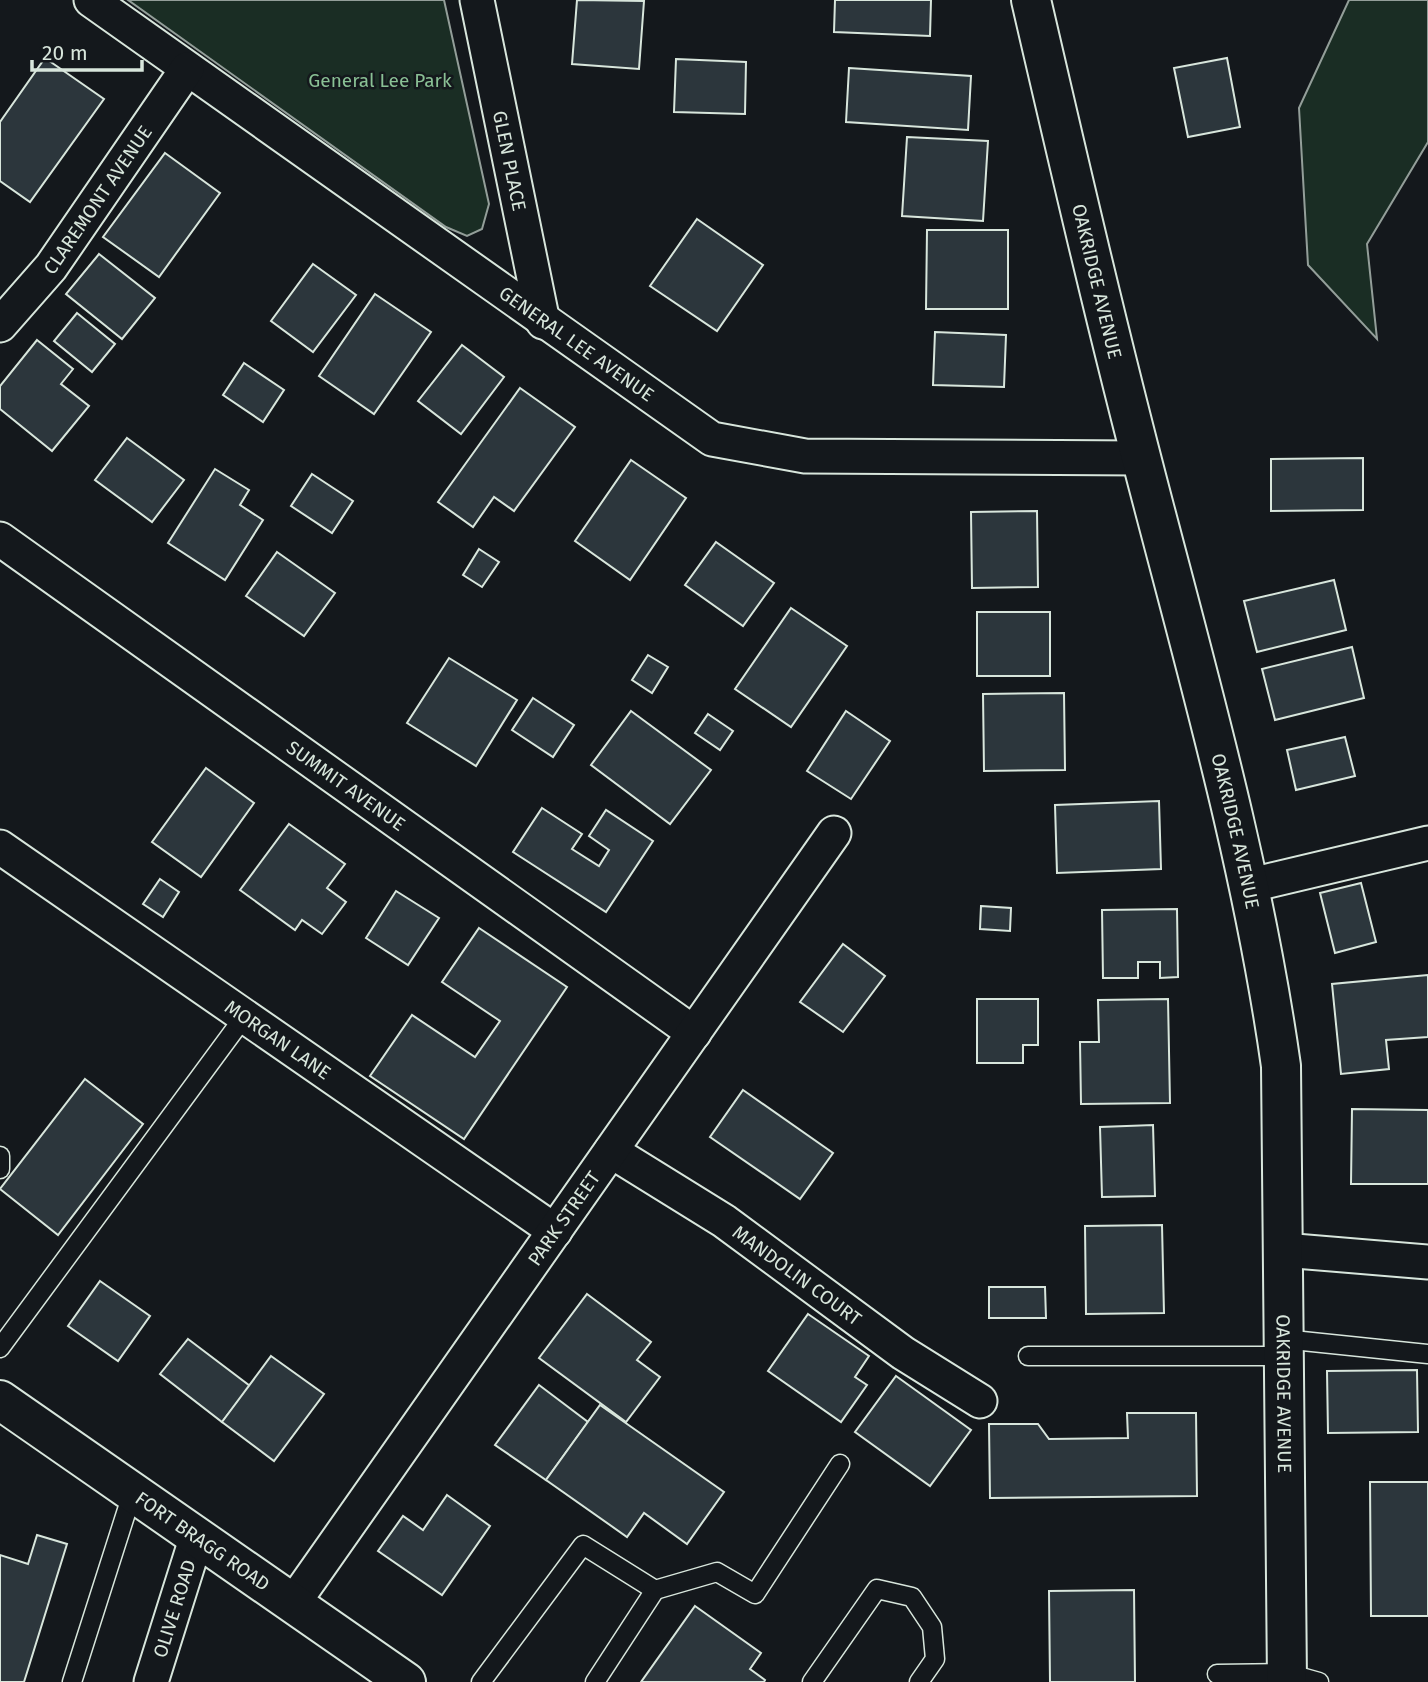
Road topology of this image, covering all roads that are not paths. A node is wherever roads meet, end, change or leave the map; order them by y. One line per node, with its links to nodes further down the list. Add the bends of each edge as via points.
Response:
1 (91, 0): 4 (street, GENERAL LEE AVENUE)
2 (477, 0): 5 (street, GLEN PLACE)
3 (1031, 0): 7 (street, OAKRIDGE AVENUE)
4 (187, 69): 5 (street, GENERAL LEE AVENUE); 6 (street, CLAREMONT AVENUE, via 51,267)
5 (543, 322): 7 (street, GENERAL LEE AVENUE, via 712,439 804,456)
6 (0, 325)
7 (1141, 458): 12 (street, OAKRIDGE AVENUE)
8 (0, 539): 14 (street, SUMMIT AVENUE)
9 (834, 833): 14 (street, PARK STREET)
10 (1428, 843): 12 (street)
11 (0, 847): 13 (street, MORGAN LANE)
12 (1251, 884): 19 (street, OAKRIDGE AVENUE, via 1281,1066)
13 (244, 1017): 18 (street, MORGAN LANE); 21 (lane)
14 (694, 1033): 15 (street, PARK STREET)
15 (611, 1151): 18 (street, PARK STREET); 26 (street, MANDOLIN COURT, via 724,1221 903,1353)
16 (0, 1156): 17 (lane)
17 (0, 1168)
18 (555, 1231): 31 (street, PARK STREET)
19 (1283, 1251): 20 (street); 22 (street, OAKRIDGE AVENUE)
20 (1428, 1262)
21 (0, 1348)
22 (1283, 1348): 23 (lane); 24 (lane); 33 (street, OAKRIDGE AVENUE)
23 (1428, 1354)
24 (1028, 1356)
25 (0, 1400): 28 (street, FORT BRAGG ROAD)
26 (980, 1401)
27 (840, 1464): 30 (lane, via 755,1594 717,1572)
28 (133, 1491): 29 (street, FORT BRAGG ROAD); 34 (lane)
29 (197, 1536): 31 (street, FORT BRAGG ROAD); 35 (street, OLIVE ROAD)
30 (655, 1590): 37 (lane, via 583,1545); 38 (lane)
31 (294, 1602): 36 (street, FORT BRAGG ROAD)
32 (1217, 1674): 33 (lane)
33 (1298, 1679)
34 (72, 1682)
35 (151, 1682)
36 (406, 1682)
37 (481, 1682)
38 (595, 1682)
39 (813, 1682): 40 (lane, via 877,1589 912,1597 932,1627 935,1659)
40 (919, 1682)

